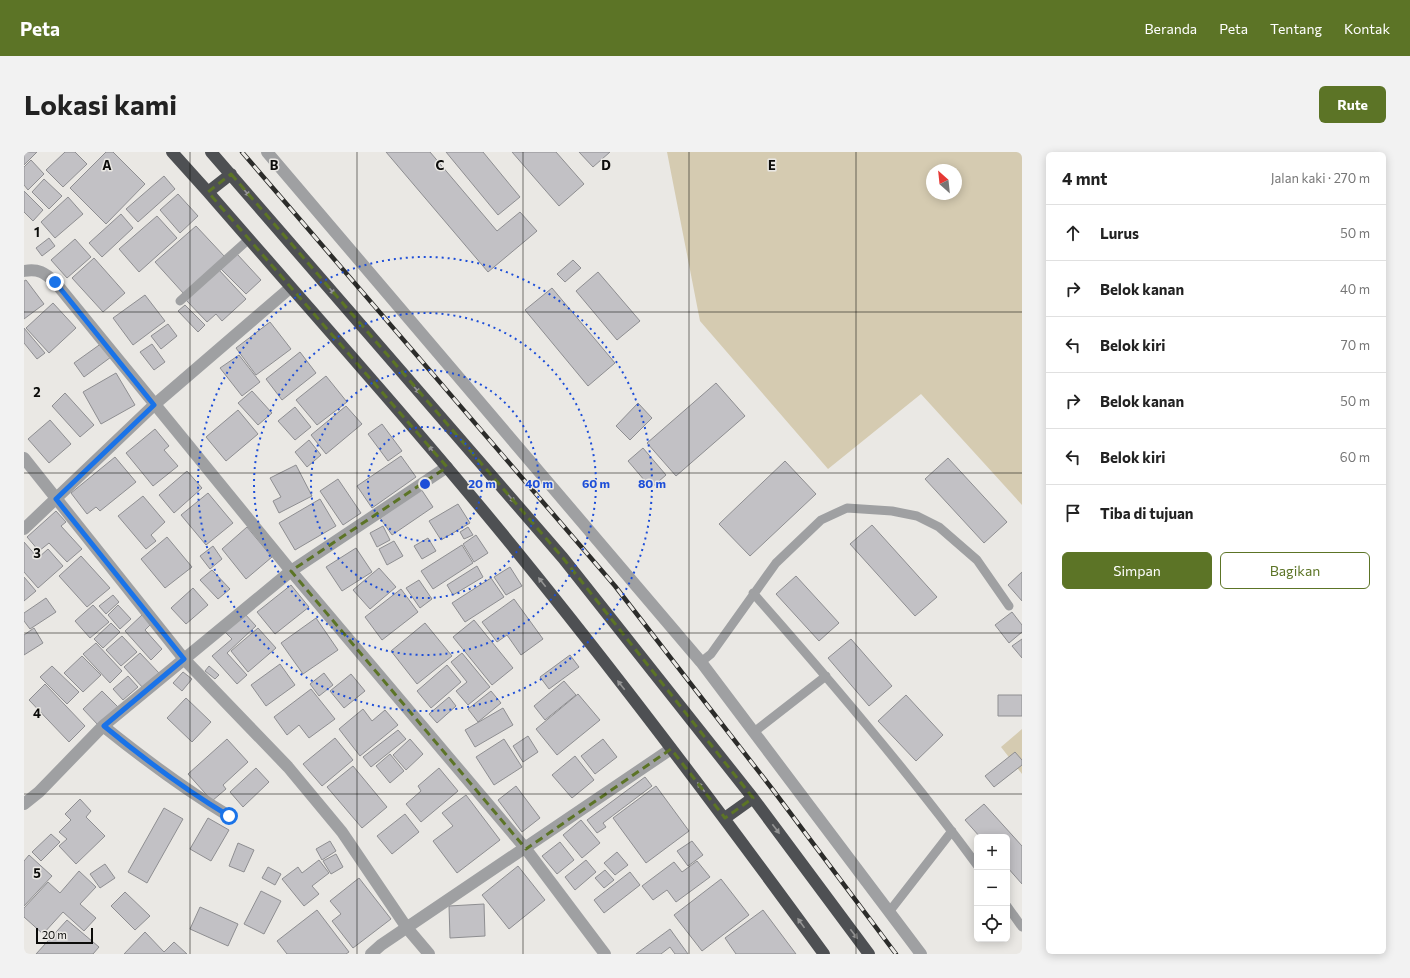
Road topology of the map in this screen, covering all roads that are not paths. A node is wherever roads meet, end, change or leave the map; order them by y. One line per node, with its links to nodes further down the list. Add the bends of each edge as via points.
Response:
1 (172, 152): 5 (highway)
2 (212, 152): 4 (highway)
3 (267, 152): 19 (street)
4 (231, 174): 5 (highway); 24 (highway, one-way to 24, via 563,558)
5 (208, 192): 6 (highway)
6 (249, 239): 8 (highway); 9 (lane)
7 (24, 271): 10 (street, via 33,269 46,273 55,282)
8 (290, 288): 10 (street); 12 (highway, one-way to 8)
9 (180, 301)
10 (154, 405): 13 (street); 15 (street)
11 (24, 458): 13 (street)
12 (446, 467): 15 (street); 23 (highway, one-way to 12, via 535,574)
13 (56, 499): 14 (street); 18 (street)
14 (24, 529)
15 (291, 571): 18 (street); 29 (street)
16 (753, 593): 17 (lane, via 776,563 821,520 847,508 858,507 892,510 917,516 939,527 977,560); 19 (lane, via 711,654); 20 (lane)
17 (1010, 606)
18 (184, 659): 21 (street); 34 (street, via 288,767 342,832)
19 (701, 662): 22 (street)
20 (826, 676): 22 (lane); 28 (lane)
21 (104, 726): 25 (street); 26 (street, via 148,763)
22 (754, 732): 32 (street)
23 (672, 749): 27 (highway, one-way to 23); 29 (street)
24 (753, 798): 27 (highway); 39 (highway, one-way to 39)
25 (24, 804)
26 (229, 816)
27 (725, 818): 38 (highway, one-way to 27)
28 (952, 831): 30 (lane); 32 (lane)
29 (526, 849): 34 (street); 37 (street)
30 (974, 862)
31 (1010, 910): 33 (lane)
32 (890, 912): 40 (street)
33 (1022, 927)
34 (407, 928): 35 (street, via 381,944); 36 (street)
35 (371, 954)
36 (429, 954)
37 (605, 954)
38 (823, 954)
39 (869, 954)
40 (921, 954)

